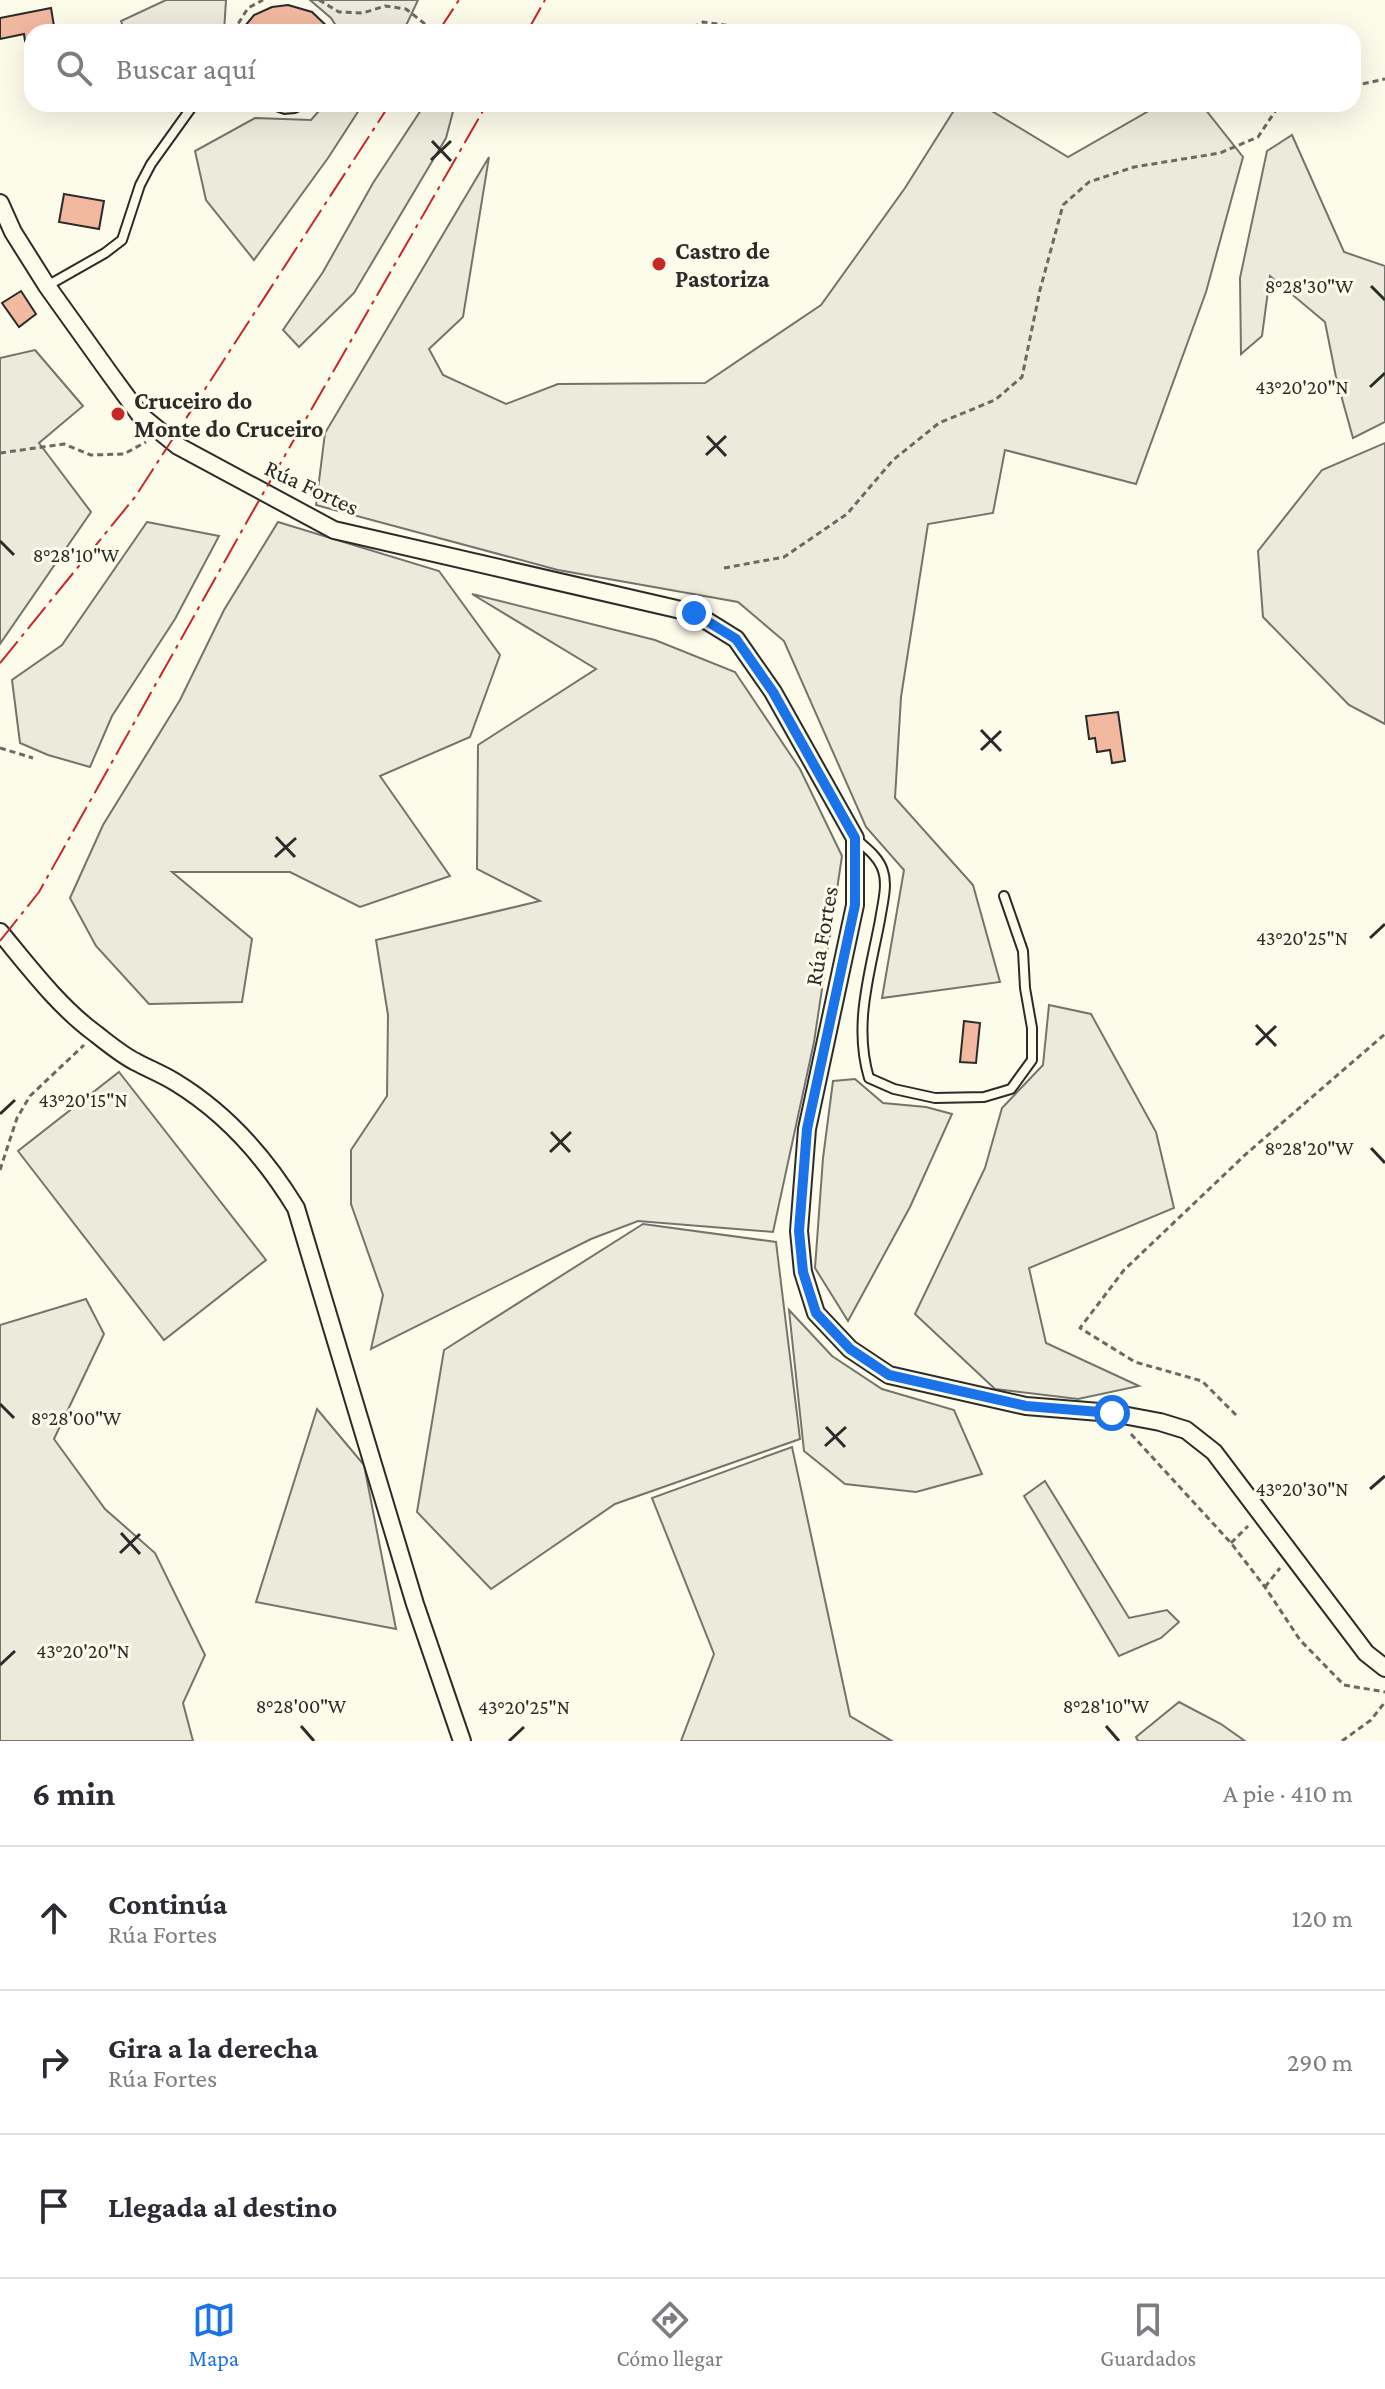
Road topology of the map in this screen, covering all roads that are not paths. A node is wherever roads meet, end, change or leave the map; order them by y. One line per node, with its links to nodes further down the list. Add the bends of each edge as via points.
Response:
1 (188, 112): 3 (lane, via 140,185 122,240)
2 (0, 203): 3 (street, Rúa Fortes)
3 (47, 286): 4 (street, Rúa Fortes, via 140,415 178,446 334,530 694,613 736,639 773,692)
4 (855, 838): 5 (lane, via 885,874 864,1004 862,1052 869,1078 894,1089 935,1098 984,1097 1011,1089 1032,1060 1023,951); 7 (street, Rúa Fortes, via 855,905 807,1129 799,1231 803,1272 816,1313 850,1349 889,1375 1026,1406 1112,1413 1186,1430 1214,1452 1366,1653)
5 (1004, 896)
6 (0, 932): 8 (street, via 95,1034 213,1107 267,1164 296,1208 415,1604)
7 (1385, 1668)
8 (462, 1741)

